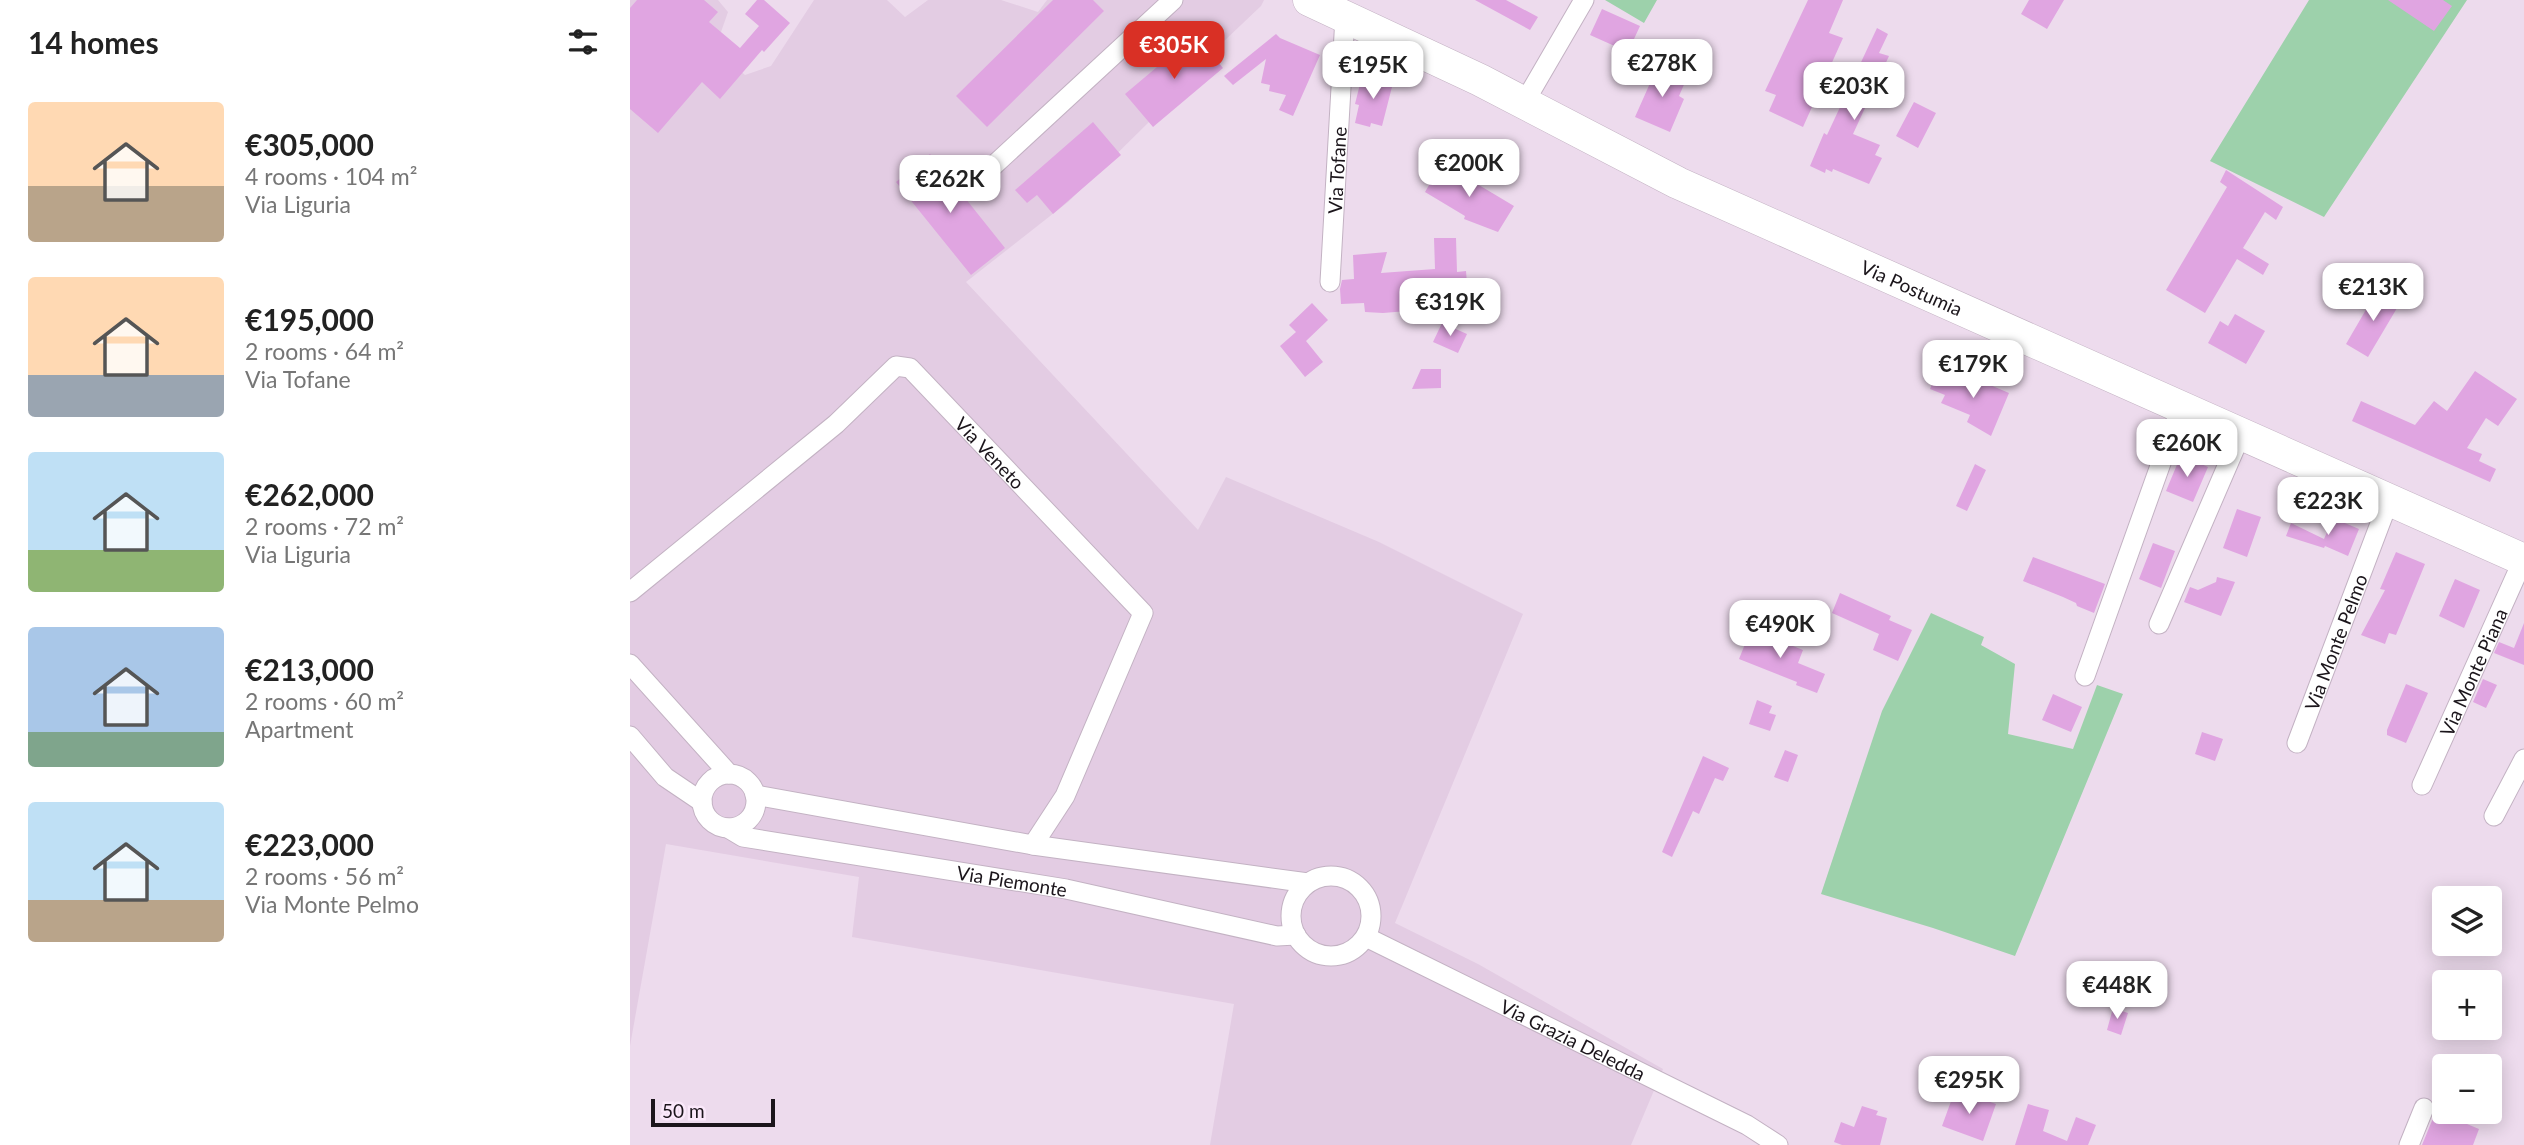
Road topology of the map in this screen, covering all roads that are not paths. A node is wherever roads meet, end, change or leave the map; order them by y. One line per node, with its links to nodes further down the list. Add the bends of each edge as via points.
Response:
1 (1173, 0): 6 (street)
2 (1309, 0): 4 (main road, Via Postumia)
3 (1584, 0): 5 (street)
4 (1345, 17): 5 (main road, Via Postumia); 7 (street, Via Tofane)
5 (1524, 103): 8 (main road, Via Postumia, via 1678,183)
6 (992, 167)
7 (1331, 282)
8 (2181, 407): 9 (main road, Via Postumia); 15 (street)
9 (2241, 434): 10 (main road, Via Postumia); 13 (street)
10 (2389, 500): 11 (main road, Via Postumia); 17 (street, Via Monte Pelmo)
11 (2524, 560): 20 (street, Via Monte Piana)
12 (630, 592): 25 (street, Via Veneto, via 836,424 896,366 910,368 1143,612 1065,796)
13 (2159, 624)
14 (630, 664): 19 (street, Via Piemonte)
15 (2085, 676)
16 (630, 736): 22 (street, Via Piemonte, via 665,777)
17 (2297, 743)
18 (2524, 759): 23 (street)
19 (729, 774): 21 (street, Via Piemonte, via 746,780); 22 (street, via 707,786)
20 (2422, 785)
21 (755, 795): 24 (street, via 750,818); 25 (street, Via Piemonte)
22 (702, 802): 24 (street, Via Piemonte, via 713,822)
23 (2494, 816)
24 (729, 828): 27 (street, Via Piemonte, via 743,837 1066,889 1277,936)
25 (1033, 845): 26 (street, Via Piemonte)
26 (1308, 883): 27 (street, via 1291,912); 28 (street, Via Piemonte, via 1337,876 1361,888 1372,911)
27 (1296, 935): 28 (street, via 1303,945 1325,956 1349,953)
28 (1366, 937): 30 (street, Via Grazia Deledda, via 1747,1125)
29 (2424, 1108): 31 (street)
30 (1778, 1145)
31 (2409, 1145)

